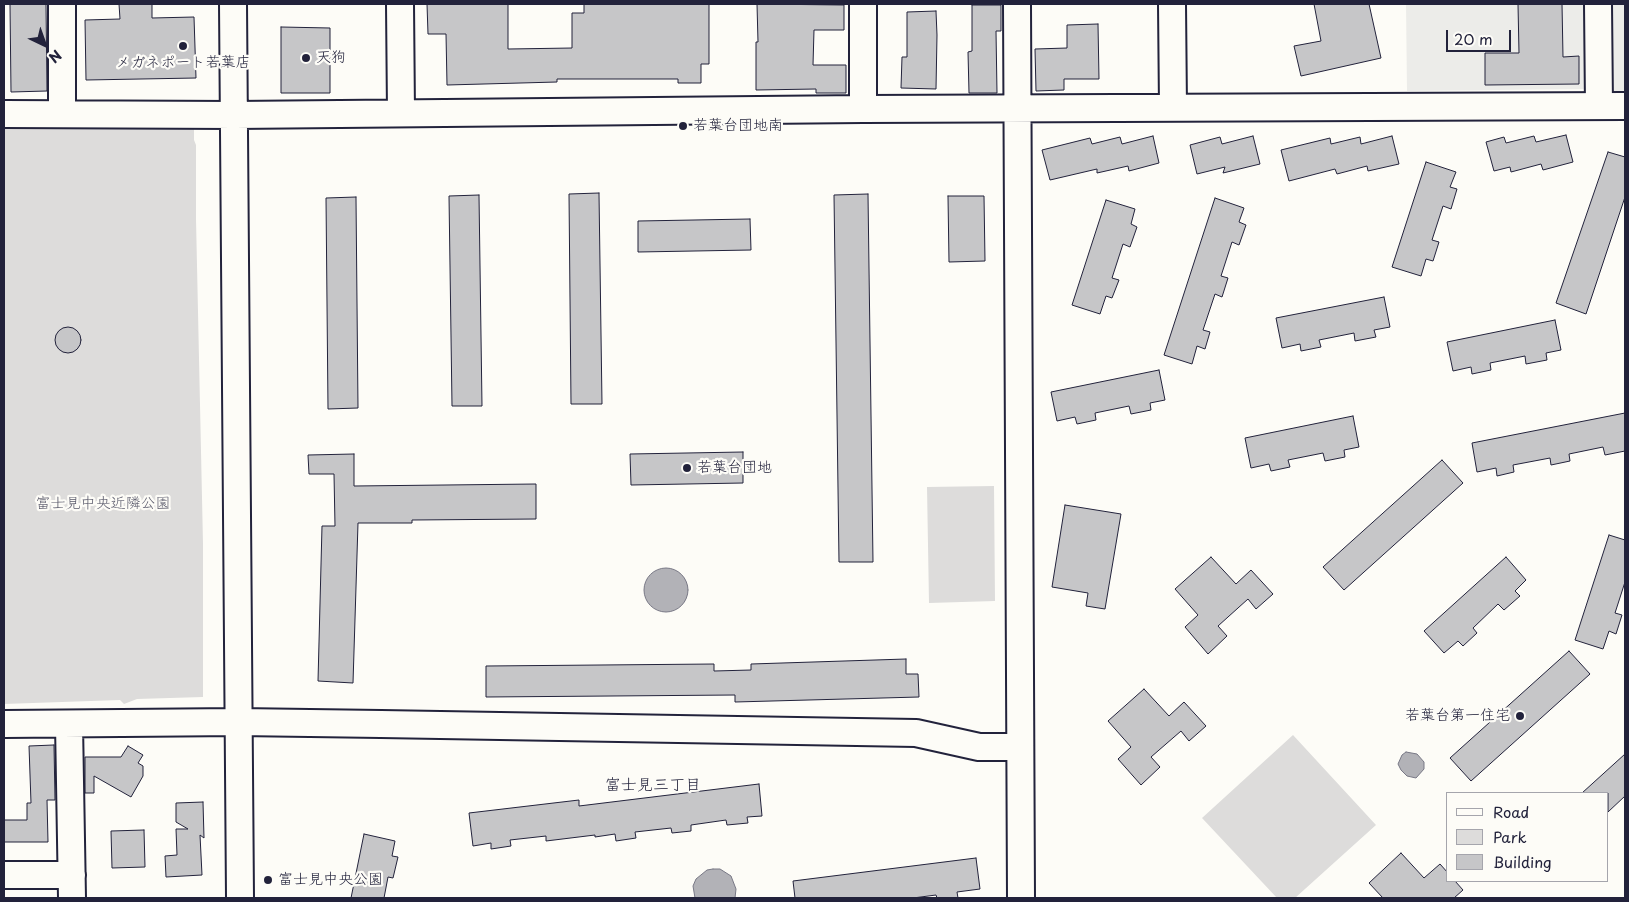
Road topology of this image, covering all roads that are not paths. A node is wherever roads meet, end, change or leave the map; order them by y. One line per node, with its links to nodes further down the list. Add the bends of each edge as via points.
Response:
1 (62, 4): 15 (street)
2 (232, 4): 16 (street)
3 (400, 4): 13 (street)
4 (863, 4): 11 (street)
5 (1016, 4): 12 (street)
6 (1172, 4): 10 (street)
7 (1598, 4): 8 (street)
8 (1599, 106): 9 (street); 10 (street)
9 (1625, 106)
10 (1173, 108): 12 (street)
11 (863, 109): 12 (street); 13 (street)
12 (1017, 109): 20 (street)
13 (401, 113): 16 (street)
14 (4, 114): 15 (street)
15 (62, 114): 16 (street)
16 (235, 115): 17 (street)
17 (240, 722): 19 (street); 20 (street, via 916,733 979,747); 23 (street)
18 (4, 724): 19 (street)
19 (69, 724): 22 (street)
20 (1020, 747): 24 (street)
21 (4, 875): 22 (street)
22 (72, 886)
23 (240, 898)
24 (1021, 898)

